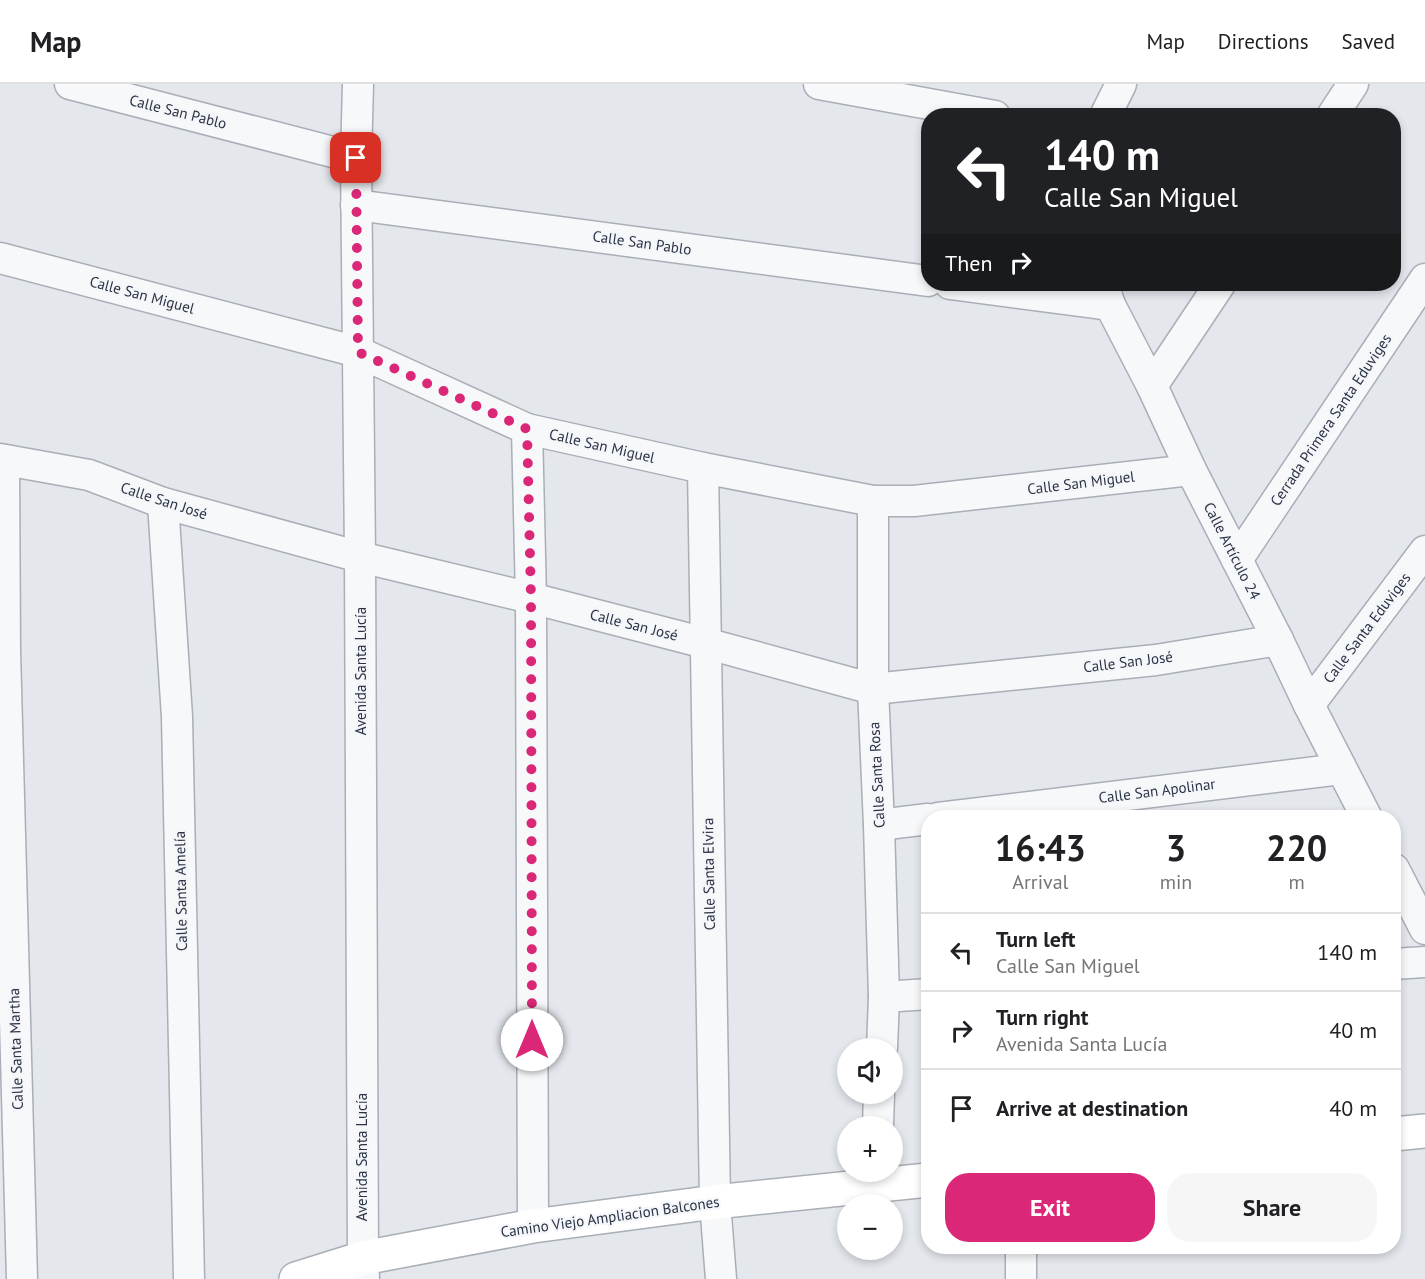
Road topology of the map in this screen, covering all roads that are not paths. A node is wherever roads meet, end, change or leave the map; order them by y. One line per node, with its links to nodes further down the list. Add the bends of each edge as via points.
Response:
1 (70, 84): 9 (street, Calle San Pablo)
2 (358, 84): 9 (street, Avenida Santa Lucía)
3 (819, 84): 6 (street)
4 (1120, 84): 7 (street)
5 (1353, 84): 8 (street)
6 (951, 108)
7 (1109, 108)
8 (1337, 108)
9 (356, 158): 10 (street, Avenida Santa Lucía)
10 (356, 205): 13 (street, Calle San Pablo); 17 (street, Avenida Santa Lucía)
11 (0, 258): 17 (street, Calle San Miguel)
12 (1425, 279): 27 (street, Cerrada Primera Santa Eduviges)
13 (921, 280)
14 (1059, 291): 16 (street)
15 (1215, 291): 18 (street)
16 (1106, 294): 18 (street, Calle Artículo 24)
17 (358, 352): 19 (street, Calle San Miguel); 26 (street, Avenida Santa Lucía)
18 (1152, 386): 22 (street, Calle Artículo 24)
19 (527, 429): 21 (street, Calle San Miguel); 29 (street)
20 (2, 459): 24 (street, Calle San José, via 89,476); 55 (street, Calle Santa Martha)
21 (702, 468): 23 (street, Calle San Miguel); 31 (street, Calle Santa Elvira)
22 (1191, 470): 23 (street, Calle San Miguel, via 914,501); 27 (street, Calle Artículo 24)
23 (873, 501): 32 (street, Calle Santa Rosa)
24 (163, 503): 26 (street, Calle San José); 56 (street, Calle Santa Amelía, via 177,717)
25 (1425, 551): 28 (street, Calle Santa Eduviges)
26 (360, 557): 29 (street, Calle San José); 54 (street, Avenida Santa Lucía)
27 (1237, 560): 30 (street, Calle Artículo 24)
28 (1415, 584): 33 (street, Calle Santa Eduviges)
29 (531, 598): 31 (street, Calle San José); 52 (street)
30 (1278, 640): 32 (street, Calle San José, via 1156,660); 33 (street, Calle Artículo 24)
31 (705, 643): 32 (street, Calle San José); 51 (street, Calle Santa Elvira)
32 (873, 689): 38 (street, Calle Santa Rosa)
33 (1309, 705): 34 (street, Calle Artículo 24)
34 (1341, 769): 35 (street, Calle San Apolinar); 36 (street, Calle Artículo 24)
35 (1004, 810)
36 (1363, 810)
37 (921, 820): 38 (street)
38 (879, 825): 44 (street, Calle Santa Rosa)
39 (1401, 883): 40 (street)
40 (1425, 929)
41 (1425, 962): 42 (street)
42 (1401, 964)
43 (921, 994): 44 (street)
44 (884, 997): 45 (street, Calle Santa Rosa)
45 (882, 1038)
46 (1425, 1131): 47 (street)
47 (1401, 1133)
48 (903, 1180): 49 (street, Camino Viejo Ampliacion Balcones)
49 (921, 1180)
50 (855, 1182): 51 (street, Camino Viejo Ampliacion Balcones)
51 (715, 1202): 52 (street, Camino Viejo Ampliacion Balcones); 58 (street, Calle Santa Elvira)
52 (533, 1226): 54 (street, Camino Viejo Ampliacion Balcones)
53 (1021, 1254): 59 (street)
54 (364, 1269): 57 (street, Camino Viejo Ampliacion Balcones)
55 (22, 1279)
56 (189, 1279)
57 (296, 1279)
58 (721, 1279)
59 (1021, 1279)

